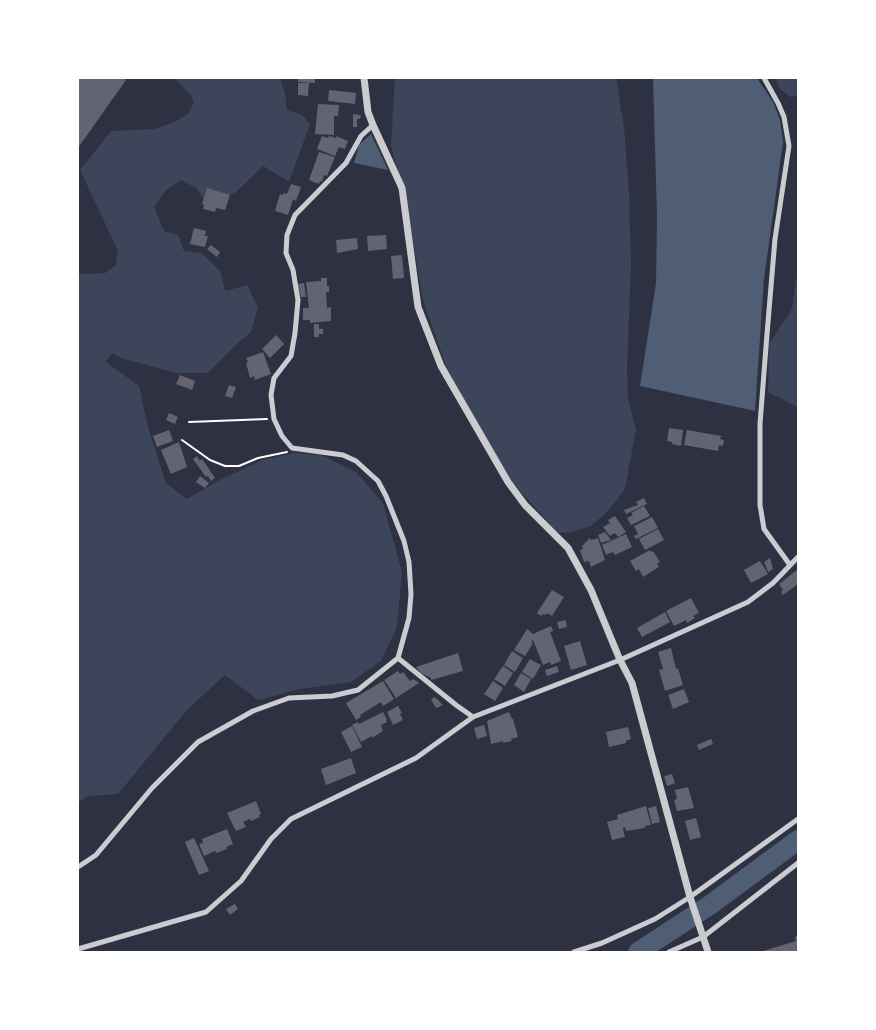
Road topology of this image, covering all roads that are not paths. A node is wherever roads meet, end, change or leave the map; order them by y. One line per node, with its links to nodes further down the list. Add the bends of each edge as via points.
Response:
1 (364, 78): 3 (street)
2 (764, 78): 5 (street, via 784,117 789,146 775,239 767,334 760,424 760,505 764,529)
3 (373, 125): 6 (street, via 361,136 346,163 295,215 287,235 286,253 293,270 298,300 291,356 274,378 271,395 274,419 292,448 343,455 356,461 378,482 386,496 409,562 409,618); 7 (street, via 402,188 418,307 441,366 508,482 525,505 568,548 591,590)
4 (798, 557): 5 (street)
5 (790, 565): 7 (street, via 748,602)
6 (398, 658): 8 (street); 11 (street, via 358,690 332,696 289,698 252,711 198,742 152,788 96,855)
7 (620, 660): 8 (street); 12 (street, via 632,683)
8 (473, 717): 14 (street, via 416,758 291,819 271,839 241,881 206,912)
9 (798, 819): 12 (street)
10 (798, 863): 13 (street)
11 (78, 866)
12 (690, 899): 13 (street); 15 (street, via 602,944)
13 (702, 935): 16 (street); 17 (street)
14 (78, 949)
15 (574, 952)
16 (669, 952)
17 (708, 952)

